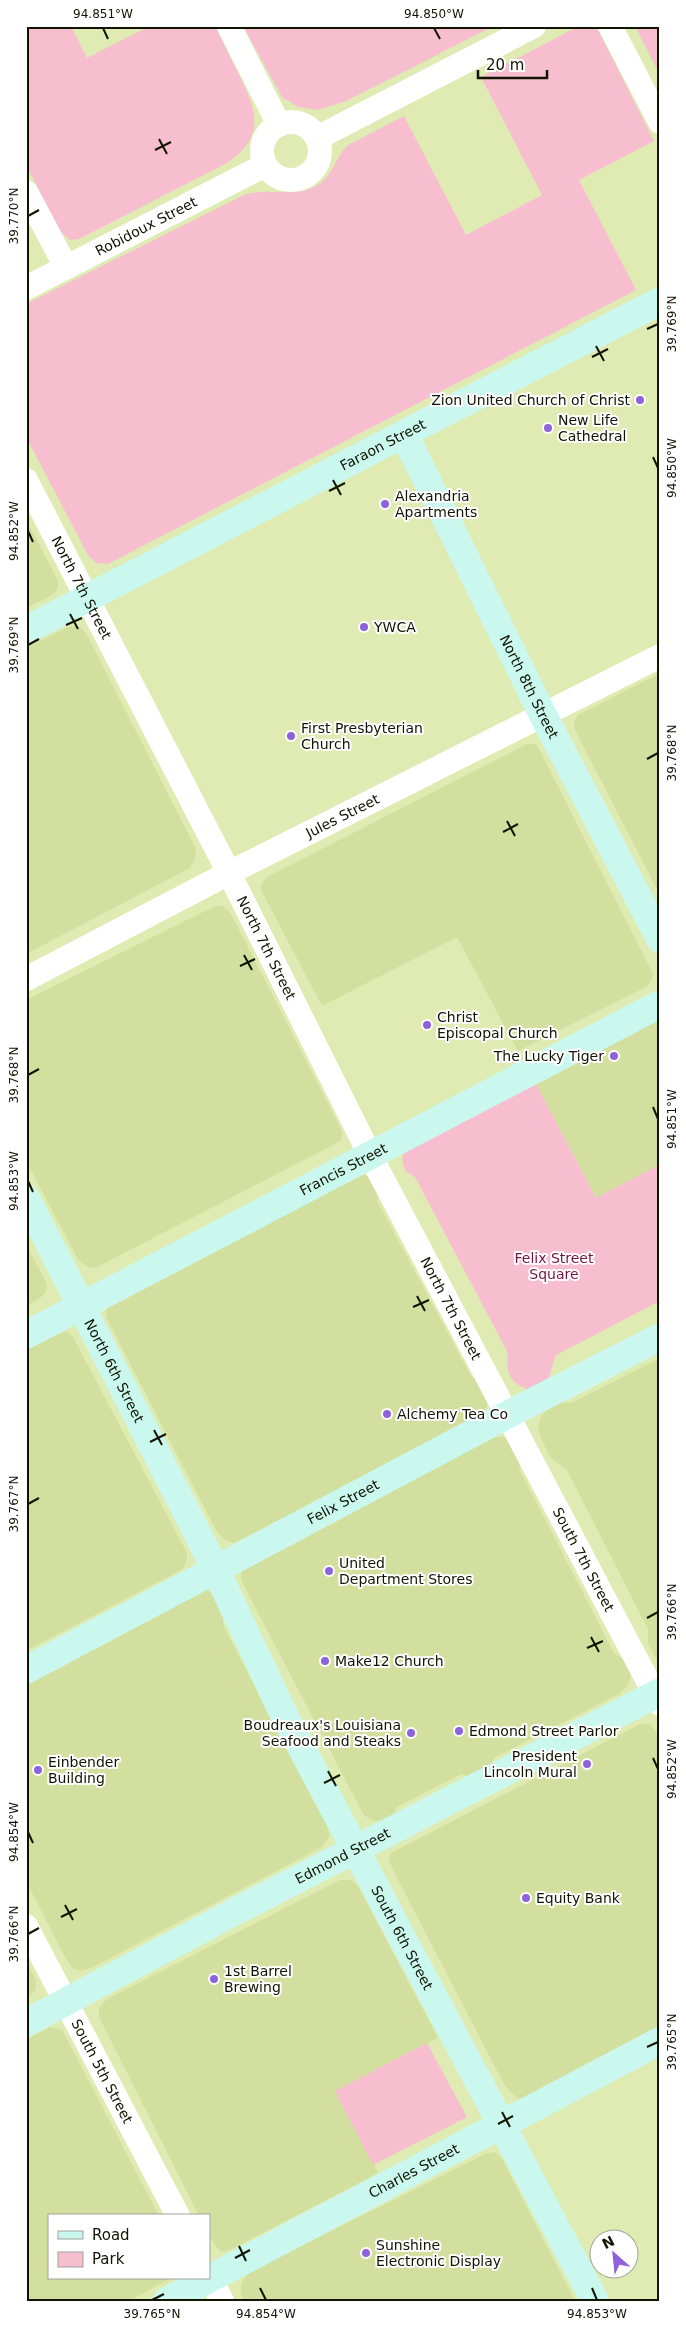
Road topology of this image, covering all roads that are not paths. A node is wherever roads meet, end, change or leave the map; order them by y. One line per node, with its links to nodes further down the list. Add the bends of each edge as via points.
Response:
1 (229, 26): 5 (street)
2 (534, 26): 6 (street)
3 (610, 26): 4 (street)
4 (660, 122)
5 (279, 125): 6 (street, via 288,122 304,124); 7 (street, via 263,142)
6 (317, 138): 7 (street, via 321,157 314,171 308,175 291,181 283,180 276,178)
7 (265, 165): 9 (street, Robidoux Street)
8 (26, 192): 9 (street)
9 (66, 268): 10 (street, Robidoux Street)
10 (26, 288)
11 (660, 302): 12 (main road, Faraon Street)
12 (404, 434): 14 (main road, Faraon Street); 17 (main road, North 8th Street)
13 (26, 480): 14 (street, North 7th Street)
14 (87, 599): 15 (main road, Faraon Street); 18 (street, North 7th Street)
15 (26, 630)
16 (660, 656): 17 (street, Jules Street)
17 (543, 715): 18 (street, Jules Street); 19 (main road, North 8th Street)
18 (229, 873): 20 (street, Jules Street); 22 (street, North 7th Street)
19 (660, 939)
20 (26, 979)
21 (660, 1004): 22 (main road, Francis Street)
22 (370, 1155): 24 (main road, Francis Street); 27 (street, North 7th Street)
23 (26, 1198): 24 (main road, North 6th Street)
24 (83, 1307): 25 (main road, Francis Street); 28 (main road, North 6th Street)
25 (26, 1336)
26 (660, 1337): 27 (main road, Felix Street)
27 (507, 1415): 28 (main road, Felix Street); 30 (street, South 7th Street)
28 (216, 1570): 29 (main road, Felix Street); 31 (main road, South 6th Street, via 283,1713)
29 (26, 1670)
30 (658, 1697): 31 (main road, Edmond Street)
31 (355, 1850): 33 (main road, Edmond Street); 36 (main road, South 6th Street)
32 (26, 1926): 33 (street, South 5th Street)
33 (66, 2002): 34 (main road, Edmond Street); 37 (street, South 5th Street)
34 (26, 2023)
35 (660, 2041): 36 (main road, Charles Street)
36 (501, 2124): 38 (main road, Charles Street); 40 (main road, South 6th Street)
37 (177, 2214)
38 (214, 2285): 39 (main road, Charles Street)
39 (167, 2301)
40 (595, 2301)

